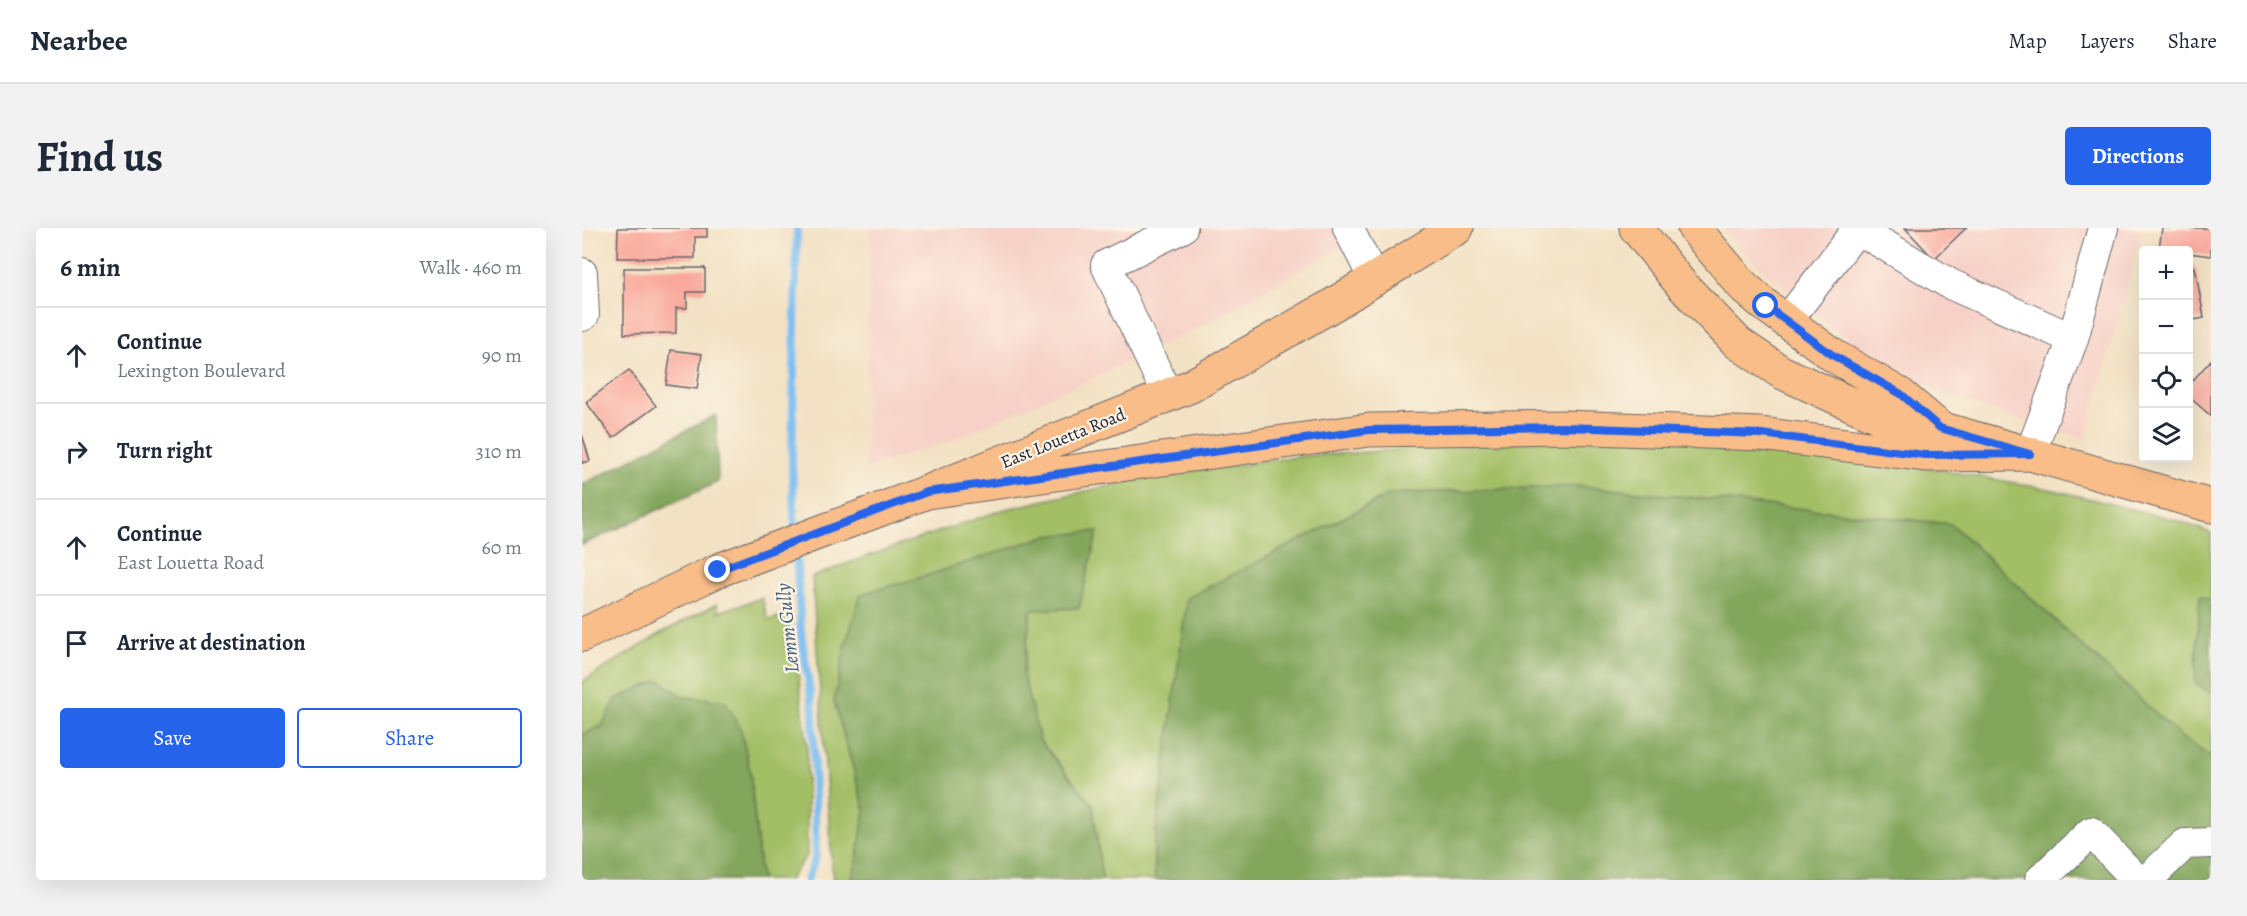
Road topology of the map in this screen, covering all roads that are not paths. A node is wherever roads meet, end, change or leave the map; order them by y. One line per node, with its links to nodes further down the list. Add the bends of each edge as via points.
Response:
1 (1180, 228): 14 (street, via 1106,265)
2 (1348, 228): 9 (street)
3 (1426, 228): 9 (main road)
4 (1457, 228): 9 (main road, East Louetta Road)
5 (1636, 228): 15 (main road, via 1681,284 1738,343 1781,372 1888,421)
6 (1694, 228): 12 (main road, via 1744,287)
7 (1857, 228): 12 (street); 13 (street, via 1950,284)
8 (2103, 228): 13 (street)
9 (1386, 272): 14 (main road, East Louetta Road)
10 (582, 273): 11 (street)
11 (582, 316)
12 (1787, 321): 15 (main road, via 1834,356 1901,394)
13 (2073, 339): 16 (street)
14 (1168, 396): 17 (main road, East Louetta Road)
15 (1940, 428): 16 (main road)
16 (2030, 454): 17 (main road, via 1925,455 1761,434 1565,427 1369,430); 18 (main road)
17 (927, 492): 19 (main road, East Louetta Road, via 718,570)
18 (2211, 506)
19 (621, 615): 20 (main road); 21 (main road, East Louetta Road); 22 (main road)
20 (582, 626)
21 (582, 635)
22 (582, 646)
23 (2211, 843): 26 (street, via 2185,844)
24 (2040, 880): 25 (street, via 2091,832)
25 (2137, 880)
26 (2147, 880)

